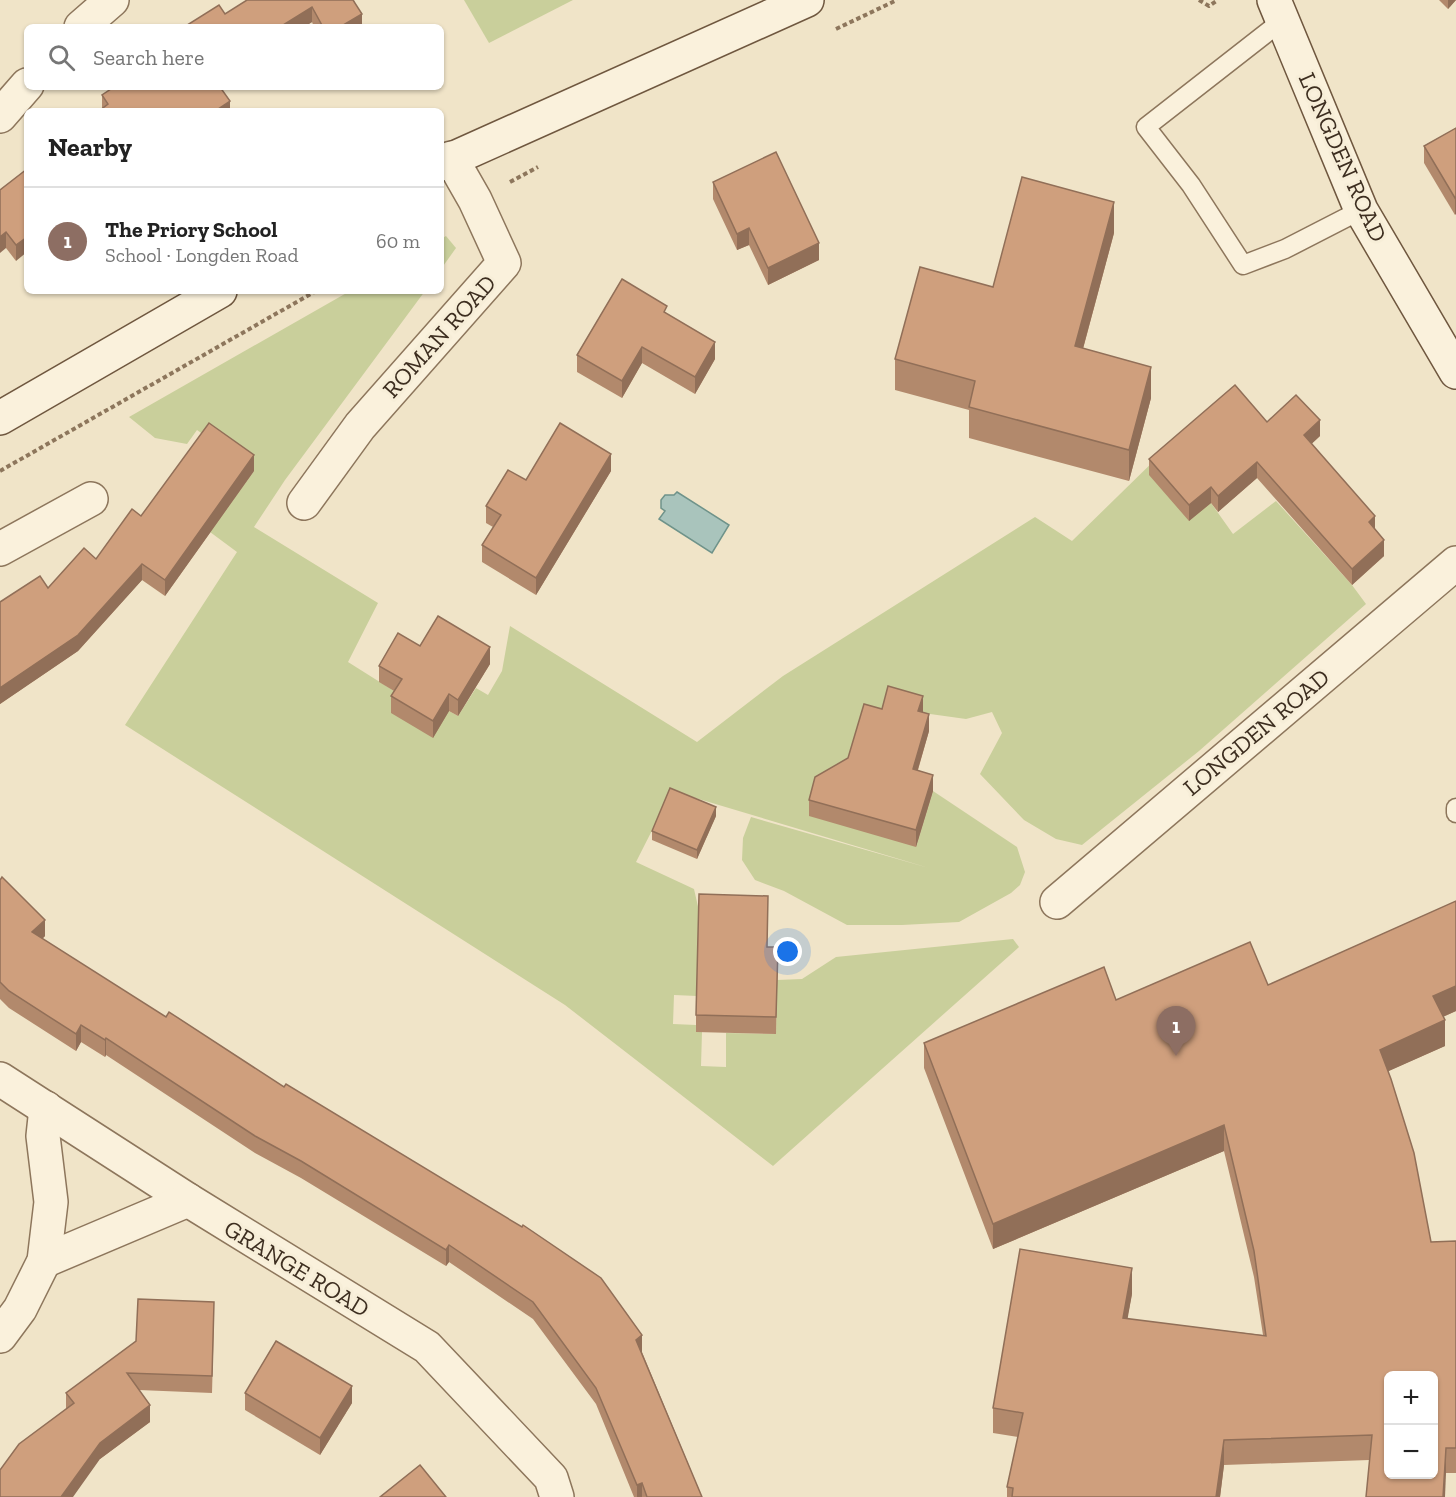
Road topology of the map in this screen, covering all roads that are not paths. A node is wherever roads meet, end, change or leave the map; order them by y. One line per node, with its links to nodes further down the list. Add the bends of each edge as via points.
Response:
1 (112, 0): 4 (street)
2 (807, 0): 7 (street, ROMAN ROAD)
3 (1278, 10): 8 (street, LONGDEN ROAD); 8 (lane, via 1146,127 1244,264 1285,249)
4 (84, 24)
5 (24, 88): 6 (street)
6 (0, 116)
7 (446, 161): 13 (street, ROMAN ROAD, via 475,200 504,263 360,426)
8 (1361, 210): 10 (street, LONGDEN ROAD)
9 (215, 294): 11 (street)
10 (1456, 372)
11 (0, 418)
12 (91, 499): 14 (street)
13 (304, 503)
14 (0, 549)
15 (1456, 562): 18 (street, LONGDEN ROAD)
16 (1456, 807): 17 (lane)
17 (1456, 813)
18 (1057, 902)
19 (0, 1079): 20 (street, GRANGE ROAD)
20 (46, 1108): 21 (street, GRANGE ROAD); 22 (street, via 43,1136 51,1202)
21 (188, 1200): 22 (street); 24 (street, GRANGE ROAD, via 428,1347 551,1478)
22 (44, 1261): 23 (street, via 20,1310)
23 (0, 1336)
24 (557, 1497)

